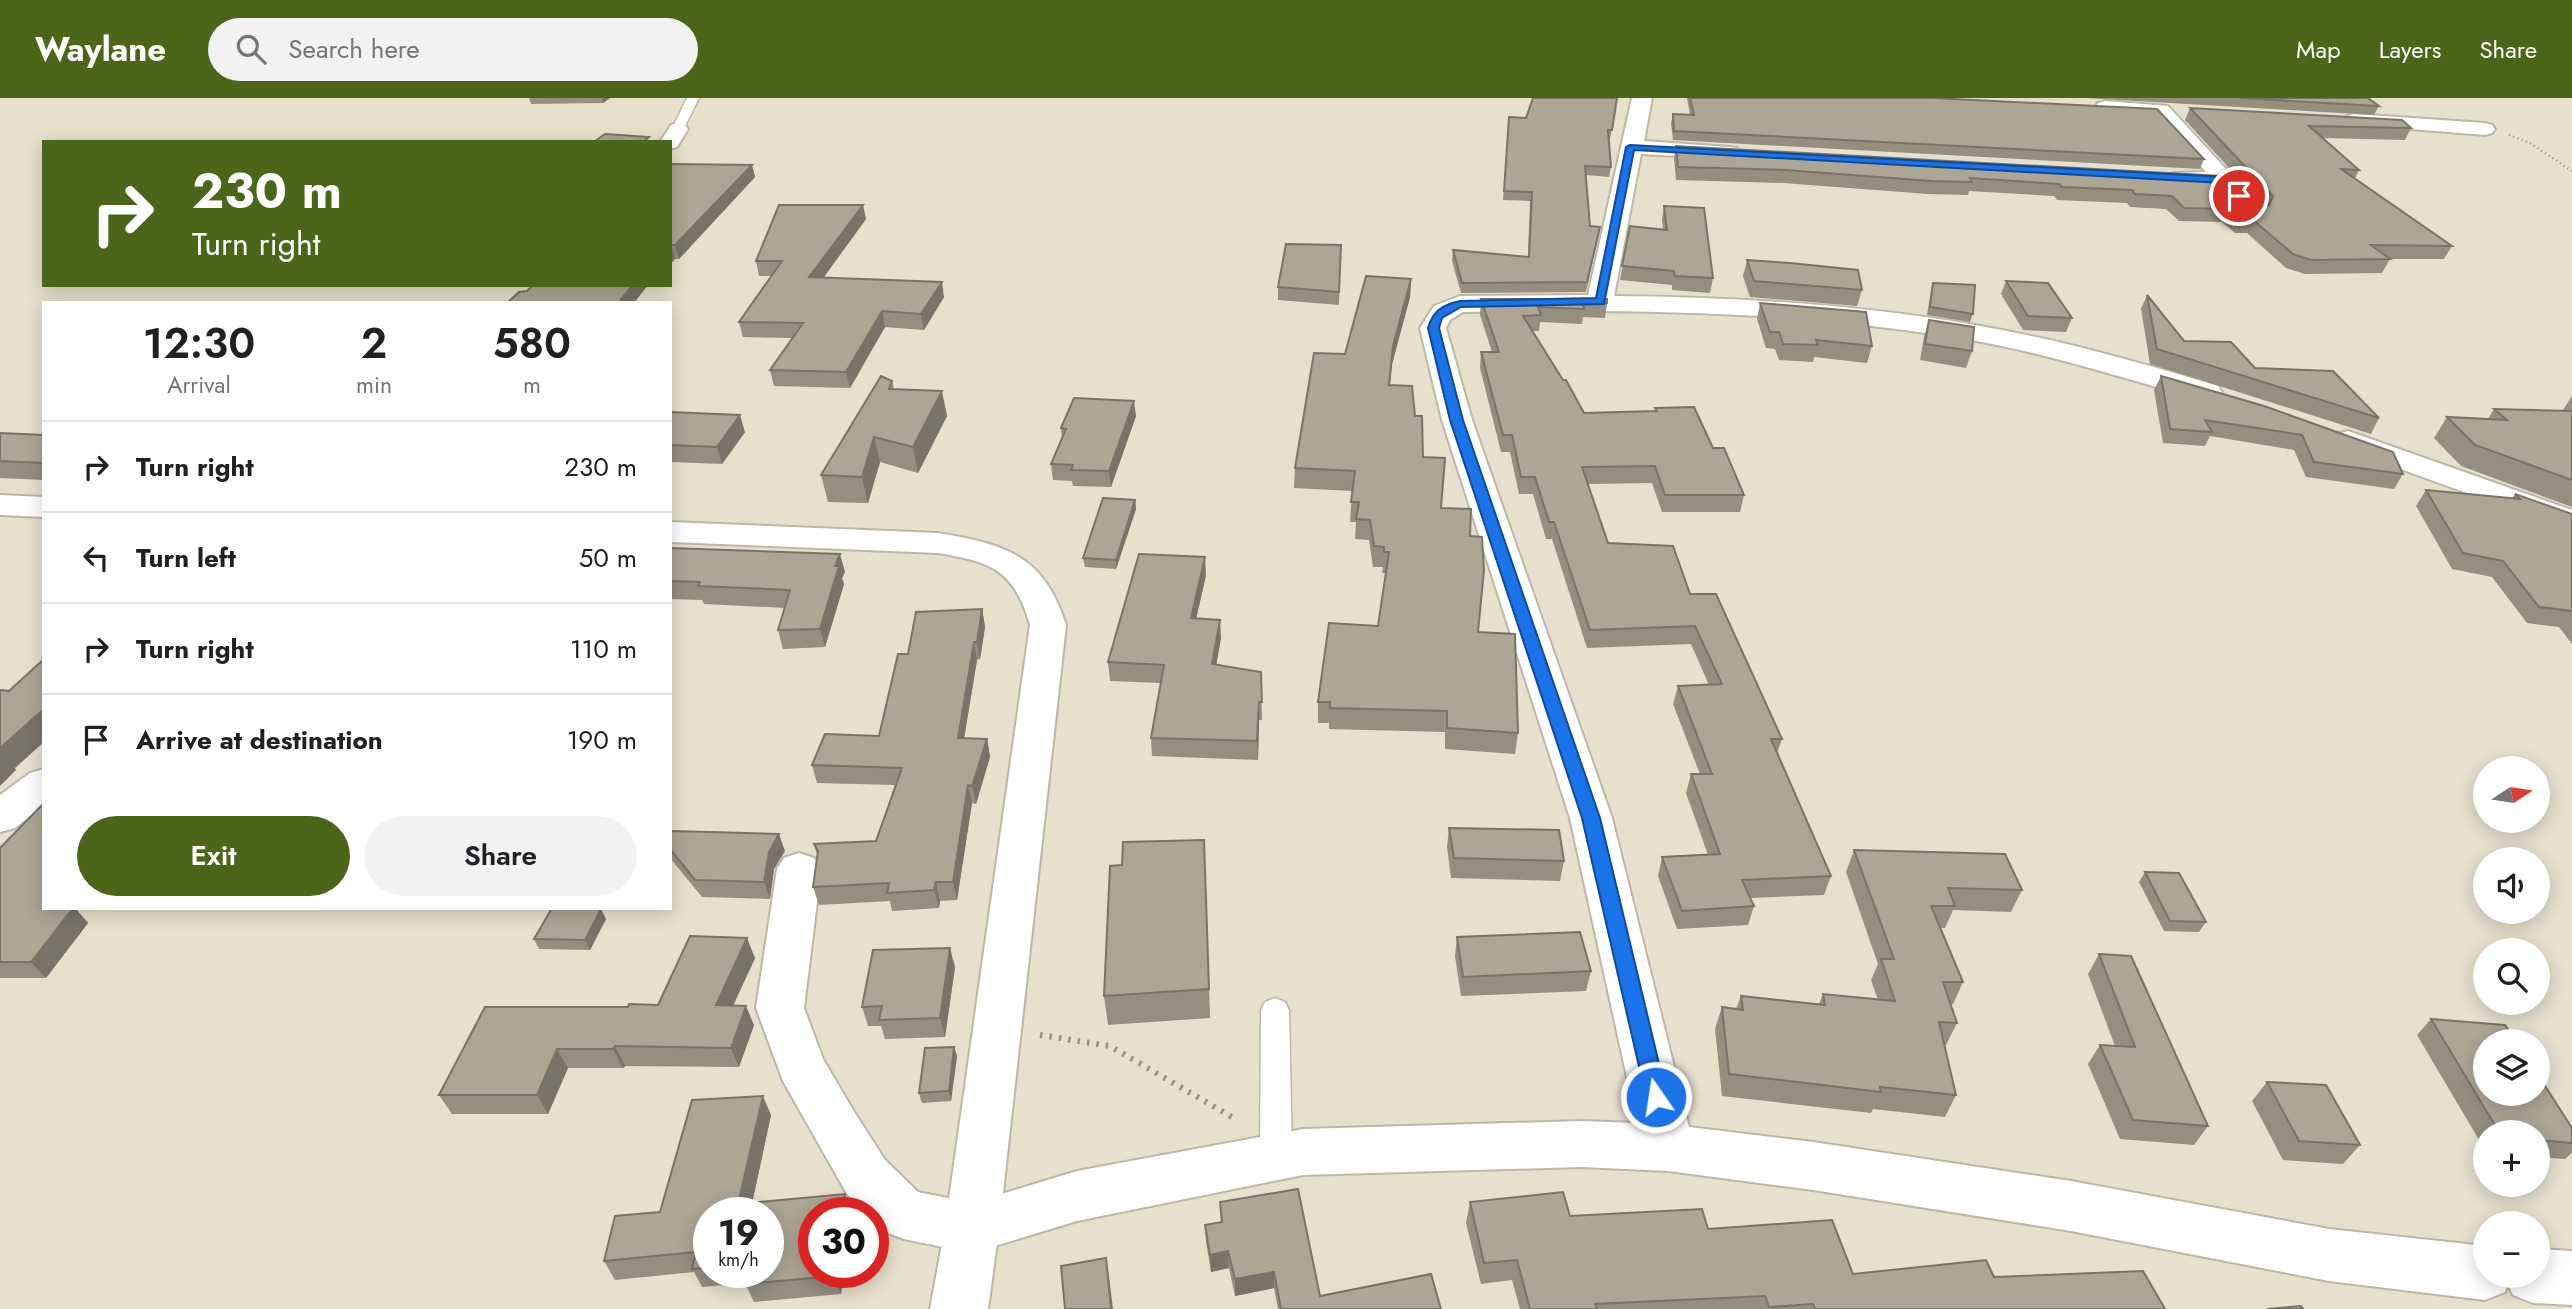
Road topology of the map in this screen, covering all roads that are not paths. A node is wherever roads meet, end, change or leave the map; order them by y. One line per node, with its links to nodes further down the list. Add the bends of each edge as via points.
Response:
1 (694, 98): 8 (lane)
2 (1642, 98): 9 (street)
3 (2081, 106): 4 (street)
4 (2161, 110): 5 (street); 12 (street)
5 (2188, 111)
6 (2334, 119): 7 (street)
7 (2485, 129)
8 (674, 136)
9 (1630, 147): 10 (street); 14 (street)
10 (1755, 154)
11 (2156, 176): 12 (street)
12 (2225, 180): 13 (street)
13 (2244, 201)
14 (1600, 301): 15 (street, via 1822,314 1949,329 2171,381); 26 (street, via 1460,304 1437,317 1433,328 1457,420 1591,818)
15 (2236, 401)
16 (2325, 432): 19 (street)
17 (0, 505): 18 (street)
18 (42, 507)
19 (2572, 521)
20 (672, 532): 27 (street, via 971,548 1017,569 1033,584 1043,603 1048,625)
21 (42, 785): 22 (street)
22 (0, 817)
23 (799, 869): 27 (street, via 780,1007 801,1066 866,1177 904,1214)
24 (1275, 1010): 25 (lane)
25 (1275, 1147): 26 (street, via 1303,1152 1581,1144); 27 (street, via 1077,1196)
26 (1668, 1148): 28 (street, via 2071,1206 2329,1255)
27 (972, 1228): 31 (street)
28 (2473, 1272)
29 (2550, 1277): 30 (street)
30 (2572, 1278)
31 (959, 1309)

